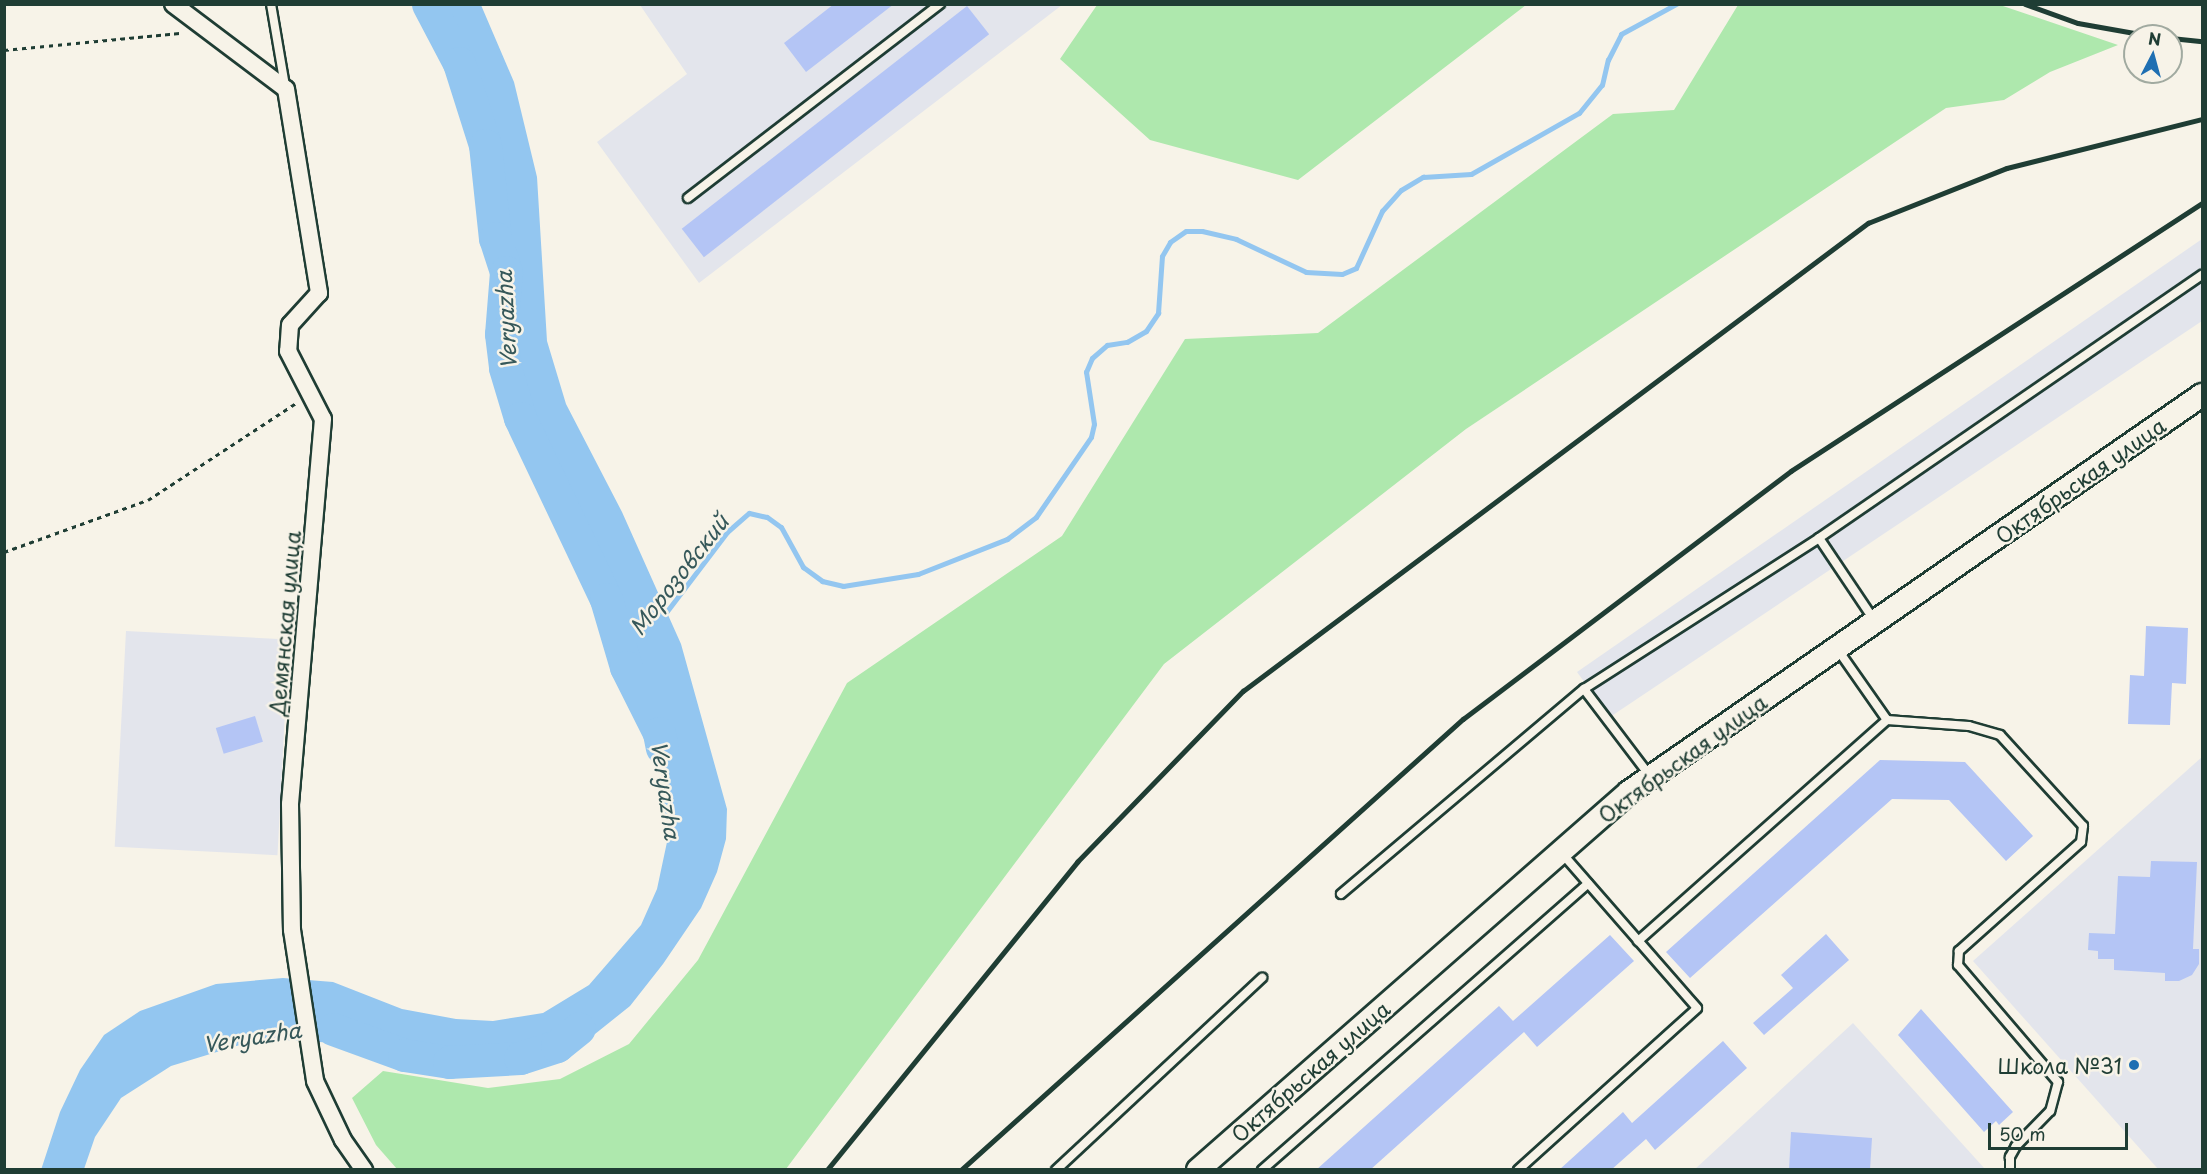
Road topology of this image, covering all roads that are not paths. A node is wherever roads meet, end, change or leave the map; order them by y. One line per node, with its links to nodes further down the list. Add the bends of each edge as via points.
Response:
1 (173, 4): 4 (street)
2 (271, 4): 4 (lane)
3 (940, 4): 5 (lane)
4 (286, 89): 19 (street, Демянская улица, via 319,293 290,325 288,351 323,419 290,804 292,930 315,1081 343,1140)
5 (688, 198)
6 (2202, 275): 8 (lane)
7 (2202, 395): 9 (main road, Октябрьская улица)
8 (1819, 538): 9 (lane); 11 (lane)
9 (1875, 621): 10 (main road, Октябрьская улица)
10 (1837, 648): 12 (lane); 13 (main road, Октябрьская улица)
11 (1584, 689): 13 (lane); 16 (lane)
12 (1887, 720): 17 (lane); 24 (lane, via 1969,726 2000,735 2083,826 2081,842 1959,951 1958,965 2058,1082 2050,1111 2016,1146 2010,1157)
13 (1650, 776): 14 (main road, Октябрьская улица)
14 (1561, 852): 15 (lane); 21 (main road, Октябрьская улица)
15 (1588, 884): 17 (lane); 22 (lane)
16 (1341, 894)
17 (1638, 941): 23 (lane, via 1697,1008)
18 (1262, 978): 20 (lane)
19 (364, 1170)
20 (1056, 1170)
21 (1198, 1170)
22 (1262, 1170)
23 (1518, 1170)
24 (2010, 1170)

